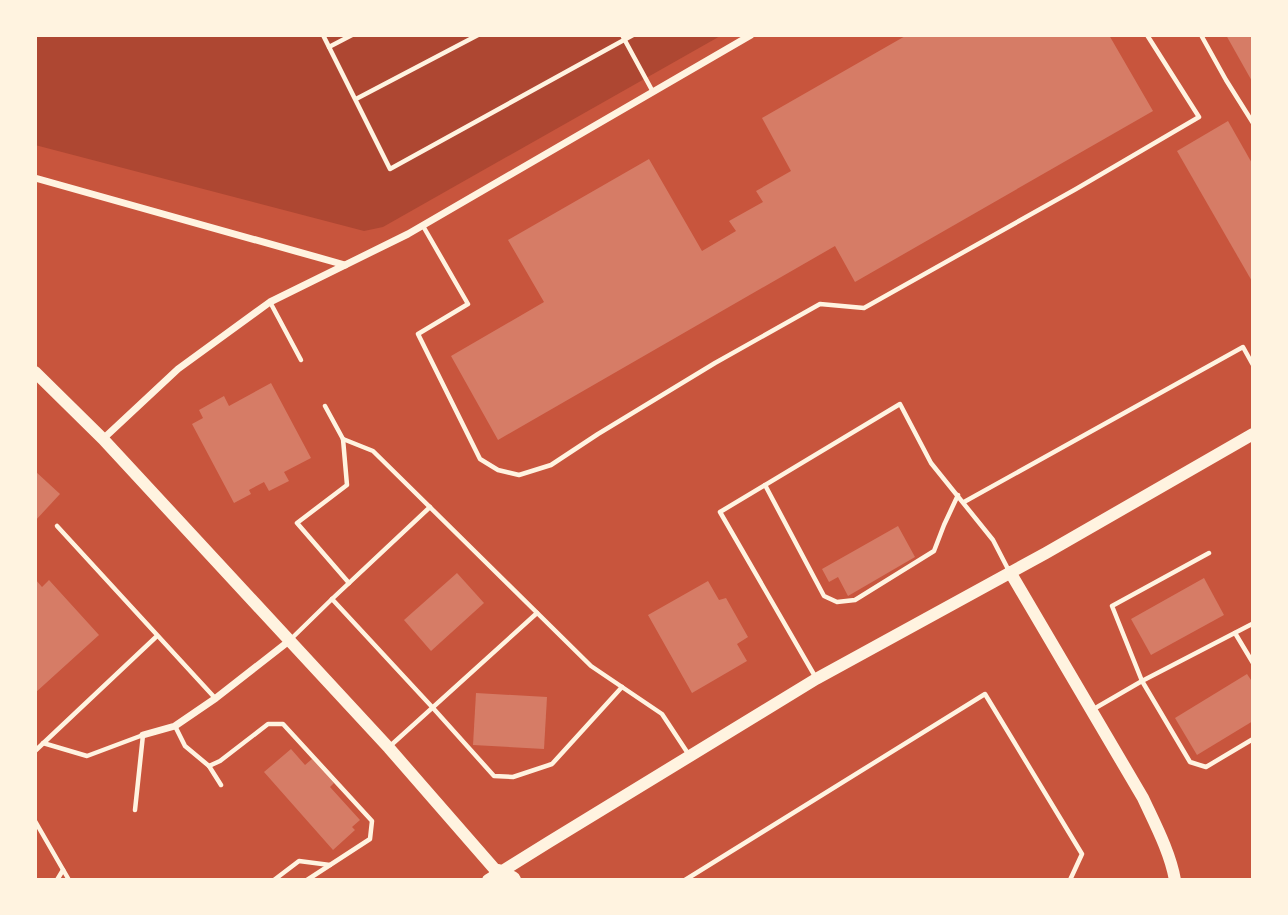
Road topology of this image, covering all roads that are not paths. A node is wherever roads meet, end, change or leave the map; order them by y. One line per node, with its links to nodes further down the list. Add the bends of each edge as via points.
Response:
1 (323, 35): 9 (lane)
2 (352, 35): 9 (lane)
3 (478, 35): 11 (lane)
4 (633, 35): 8 (lane)
5 (751, 35): 10 (street)
6 (1147, 35): 14 (lane, via 1199,117 864,308 820,304 551,465 519,475 480,459 418,334 468,304)
7 (1201, 35): 12 (lane)
8 (623, 37): 10 (lane); 11 (lane, via 390,169)
9 (329, 47): 11 (lane)
10 (653, 92): 14 (street)
11 (356, 99)
12 (1253, 123)
13 (35, 178): 15 (street)
14 (423, 226): 15 (street)
15 (345, 265): 16 (street)
16 (270, 302): 17 (lane); 22 (street, via 178,369)
17 (301, 360)
18 (1253, 365): 26 (lane, via 1243,347)
19 (35, 372): 22 (street)
20 (325, 406): 23 (lane)
21 (1253, 434): 30 (street)
22 (103, 439): 37 (street)
23 (343, 439): 27 (lane, via 373,451); 31 (lane, via 347,485 297,523)
24 (765, 485): 25 (lane, via 900,404 931,463); 25 (lane, via 824,596 837,602 855,600 934,551); 39 (lane, via 720,512)
25 (958, 495): 26 (lane)
26 (964, 502): 30 (lane)
27 (430, 507): 31 (lane); 33 (lane)
28 (57, 526): 36 (lane)
29 (1209, 553): 40 (lane, via 1112,606)
30 (1010, 572): 39 (street); 44 (street)
31 (349, 583): 32 (lane)
32 (332, 599): 37 (lane); 43 (lane)
33 (537, 613): 41 (lane, via 591,666); 43 (lane)
34 (1252, 624): 35 (lane)
35 (1236, 632): 38 (lane); 40 (lane)
36 (157, 636): 42 (lane); 48 (lane)
37 (289, 641): 42 (street); 49 (street)
38 (1253, 663)
39 (816, 679): 51 (street)
40 (1142, 681): 44 (lane); 47 (lane, via 1190,762 1206,767)
41 (622, 687): 43 (lane, via 552,764 513,777 494,776); 51 (lane, via 662,714)
42 (216, 698): 45 (street)
43 (433, 708): 49 (lane)
44 (1091, 710): 65 (street, via 1143,798)
45 (174, 726): 46 (street); 52 (lane, via 185,746)
46 (143, 735): 48 (lane, via 88,756); 54 (lane)
47 (1253, 739)
48 (43, 743): 50 (lane)
49 (389, 748): 58 (street)
50 (35, 751)
51 (690, 755): 58 (street)
52 (209, 766): 53 (lane); 56 (lane, via 268,724 283,724 372,821 370,839)
53 (221, 785)
54 (135, 810)
55 (35, 821): 57 (lane)
56 (330, 865): 61 (lane, via 299,861); 62 (lane)
57 (63, 870): 59 (lane); 60 (lane)
58 (500, 878)
59 (57, 880)
60 (69, 880)
61 (274, 880)
62 (307, 880)
63 (685, 880): 64 (lane, via 985,694 1082,854)
64 (1070, 880)
65 (1175, 880)

